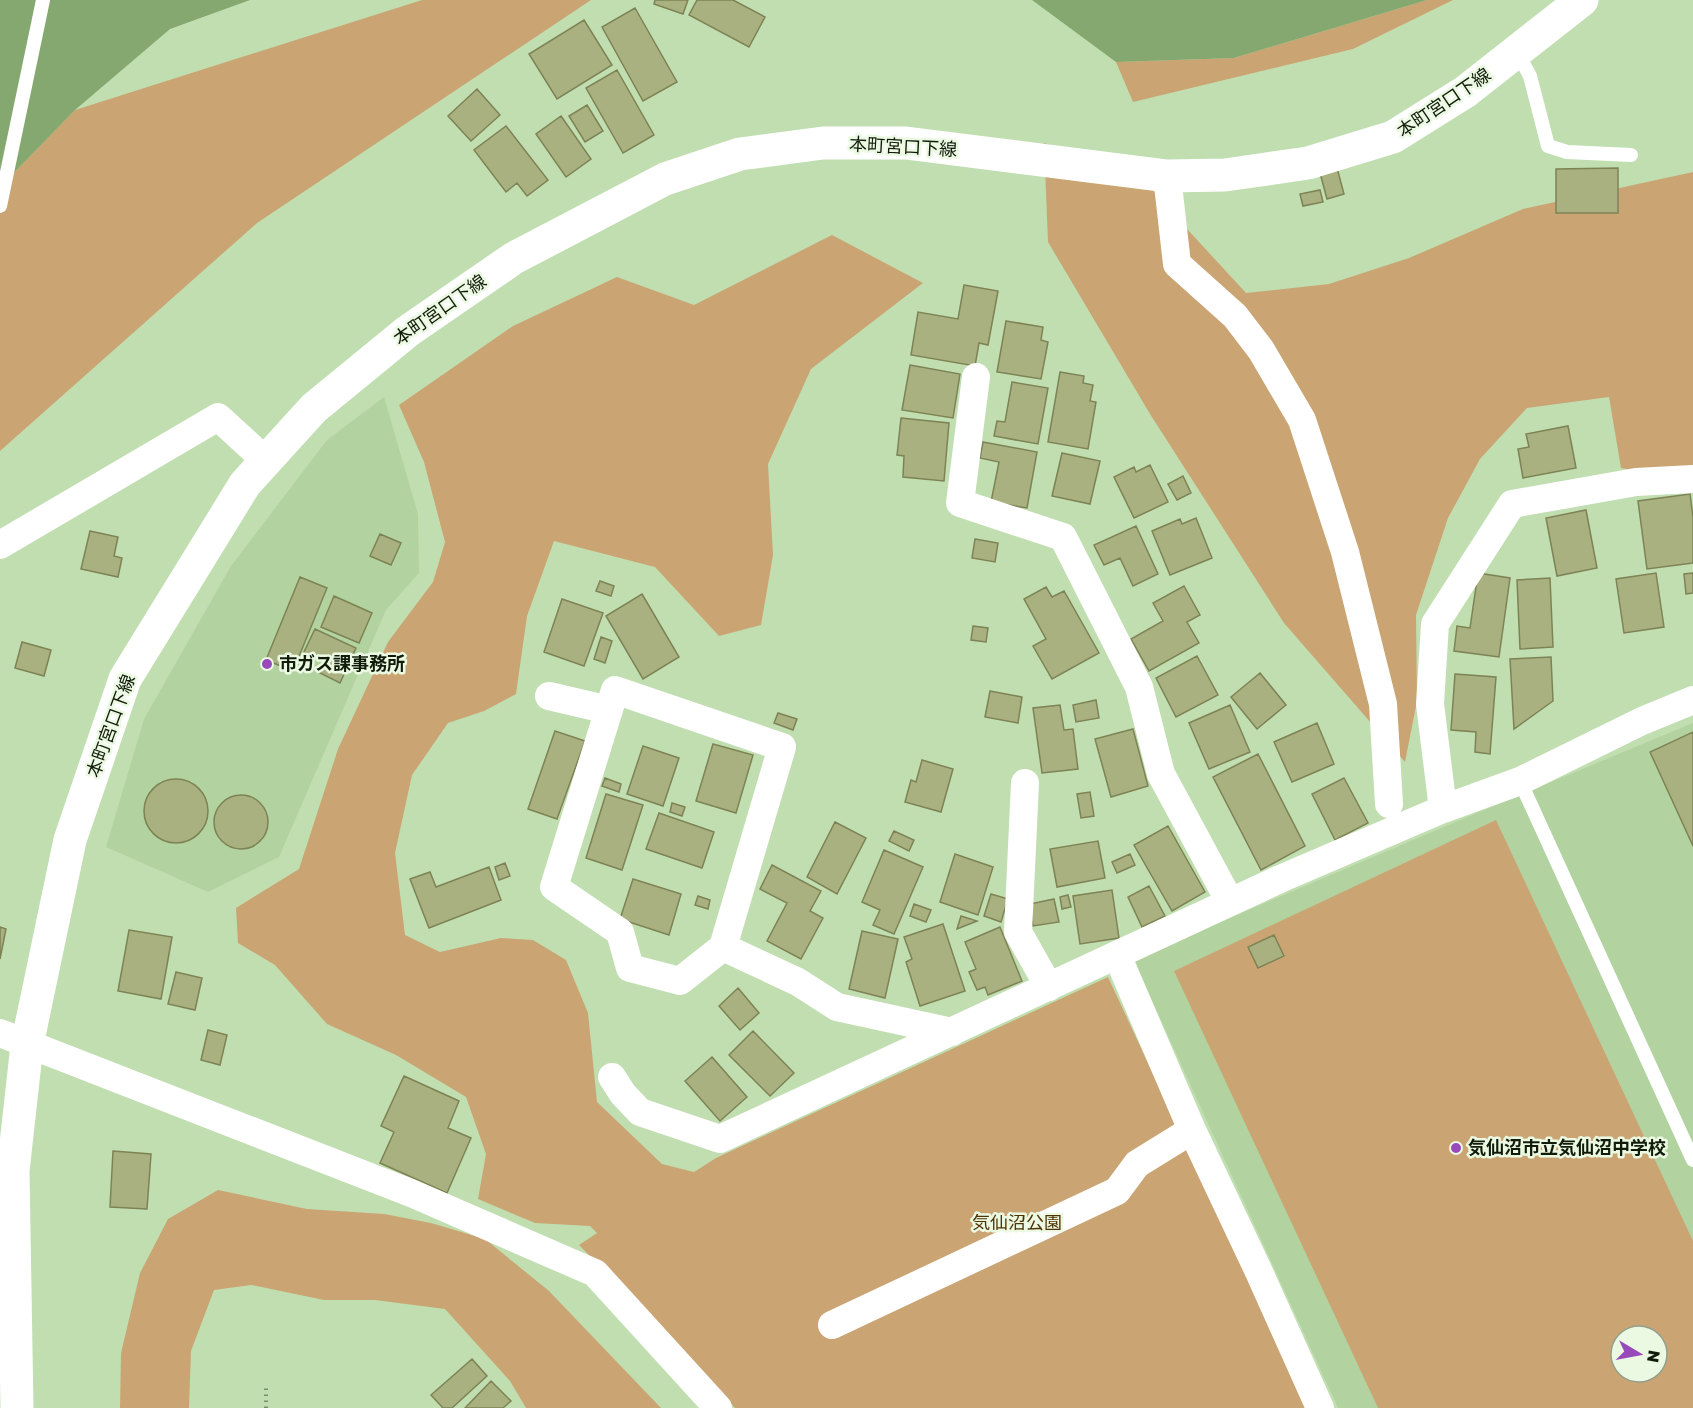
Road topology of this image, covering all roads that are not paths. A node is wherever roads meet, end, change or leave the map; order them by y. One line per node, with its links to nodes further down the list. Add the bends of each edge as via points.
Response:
1 (43, 0): 6 (lane)
2 (1582, 0): 3 (street, 本町宮口下線)
3 (1516, 52): 4 (lane, via 1530,76 1548,146 1567,152); 5 (street, 本町宮口下線, via 1465,92 1392,137 1308,163 1225,175)
4 (1631, 155)
5 (1167, 176): 8 (street, 本町宮口下線, via 906,144 823,143 740,154 665,179 514,258 382,352 314,408); 16 (street, via 1177,264 1235,316 1261,350 1302,420 1345,552 1383,704)
6 (0, 206)
7 (976, 377): 18 (street, via 960,503 1063,537 1139,687 1161,774)
8 (266, 461): 10 (street, via 218,417); 23 (street, 本町宮口下線, via 245,484 125,679 70,840)
9 (1693, 479): 17 (street, via 1636,482 1512,504 1435,624 1430,704)
10 (0, 545)
11 (549, 696): 13 (street)
12 (1693, 700): 14 (street)
13 (609, 710): 19 (street, via 615,690 782,747); 19 (street, via 554,888 620,932 630,968 680,981)
14 (1520, 781): 17 (street); 26 (lane)
15 (1024, 783): 21 (street, via 1018,932)
16 (1389, 804)
17 (1443, 809): 18 (street)
18 (1230, 902): 20 (street)
19 (723, 947): 22 (street, via 798,982 837,1007)
20 (1117, 956): 21 (street); 25 (street)
21 (1048, 987): 22 (street)
22 (952, 1032): 24 (street, via 720,1139 640,1112)
23 (14, 1039): 28 (street, 本町宮口下線, via 12,1172); 29 (street, via 411,1193 595,1272)
24 (612, 1077)
25 (1192, 1130): 27 (street, via 1137,1164 1117,1191); 30 (street)
26 (1693, 1160)
27 (832, 1325)
28 (17, 1408)
29 (718, 1408)
30 (1320, 1408)

